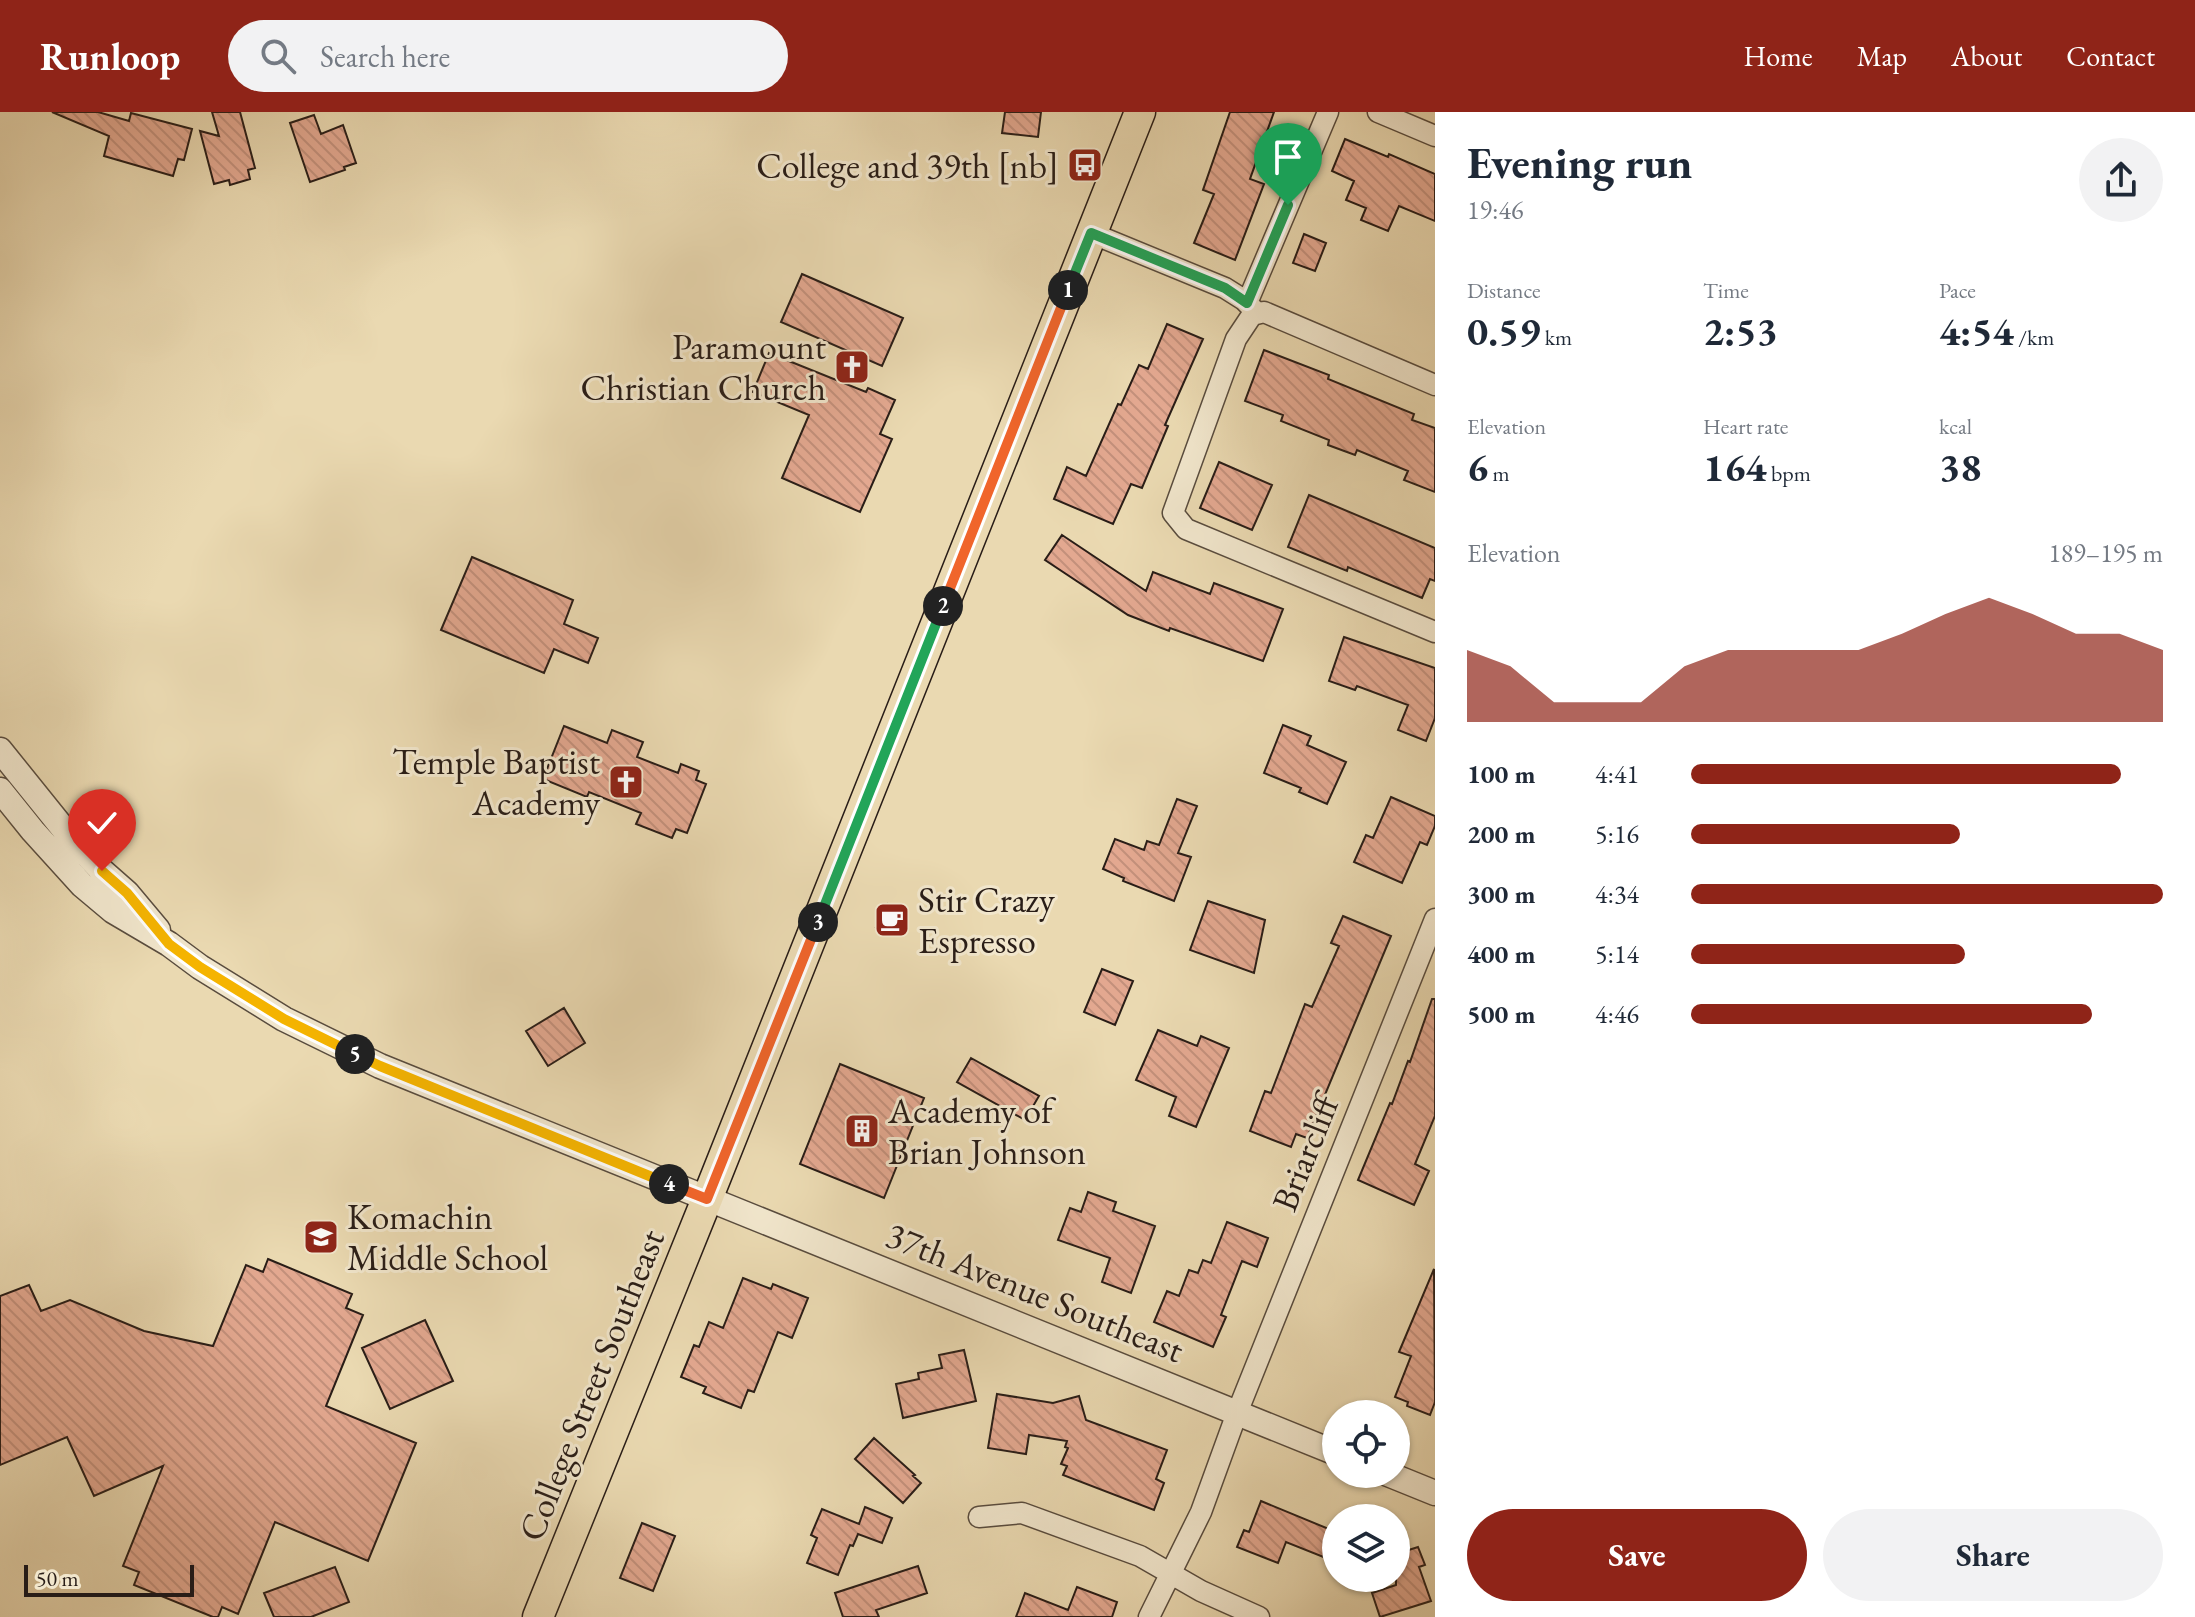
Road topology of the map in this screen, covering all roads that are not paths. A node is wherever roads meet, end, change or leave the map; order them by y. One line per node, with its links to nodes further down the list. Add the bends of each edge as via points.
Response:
1 (1140, 112): 5 (main road, College Street Southeast)
2 (1328, 112): 6 (street)
3 (1378, 112): 4 (street)
4 (1435, 136)
5 (1091, 233): 6 (street, via 1225,288); 13 (main road, College Street Southeast)
6 (1252, 308): 7 (street); 8 (street, via 1173,513 1186,529)
7 (1435, 385)
8 (1435, 632)
9 (0, 750): 12 (street, via 66,832)
10 (0, 790): 12 (street, via 82,885 113,911)
11 (1435, 919): 14 (street, Briarcliff)
12 (169, 944): 13 (street, 37th Avenue Southeast, via 284,1019 380,1066)
13 (707, 1199): 14 (street, 37th Avenue Southeast); 20 (main road, College Street Southeast)
14 (1237, 1413): 15 (street, 37th Avenue Southeast); 19 (street, Briarcliff, via 1201,1512)
15 (1322, 1447)
16 (1410, 1483): 17 (street)
17 (1435, 1493)
18 (979, 1517): 19 (street, via 1022,1513 1140,1556)
19 (1169, 1573): 21 (street, Briarcliff); 22 (street)
20 (538, 1617)
21 (1149, 1617)
22 (1259, 1617)

